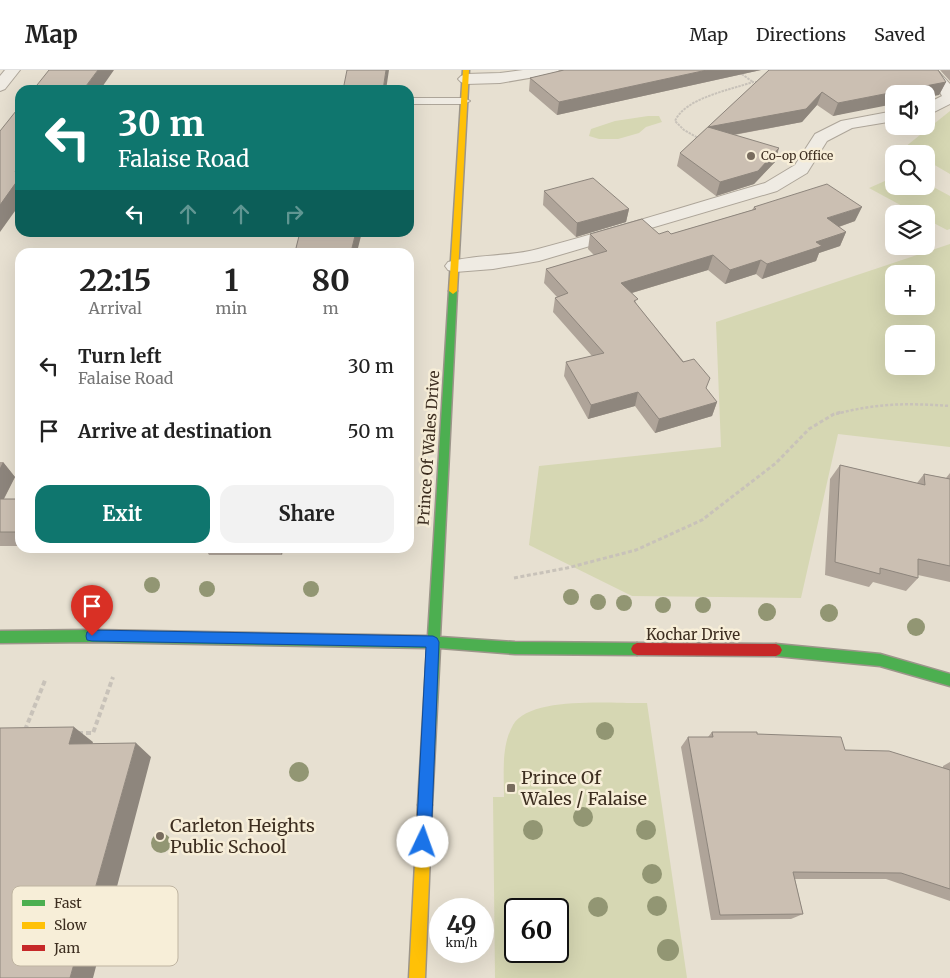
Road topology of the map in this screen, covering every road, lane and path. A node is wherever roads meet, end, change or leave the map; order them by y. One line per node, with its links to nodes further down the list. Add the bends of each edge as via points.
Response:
1 (14, 70): 8 (street)
2 (552, 70): 5 (street, via 500,78)
3 (736, 70): 6 (path)
4 (928, 70): 9 (street, via 941,81)
5 (466, 75): 11 (main road, Prince Of Wales Drive)
6 (753, 82): 7 (path); 14 (path, via 689,104 679,112 675,120 684,130)
7 (762, 82)
8 (0, 86)
9 (950, 98): 12 (street)
10 (414, 101): 11 (lane)
11 (464, 101): 15 (main road, Prince Of Wales Drive)
12 (935, 106)
13 (885, 118): 15 (street, via 847,124 821,138 801,169 771,187 539,255)
14 (701, 139)
15 (455, 266): 19 (main road, Prince Of Wales Drive)
16 (950, 406): 17 (path, via 910,403 866,406 834,414 809,429 776,462 702,520 636,550)
17 (514, 578)
18 (0, 637): 19 (main road, Kochar Drive)
19 (433, 642): 22 (main road, Kochar Drive, via 515,648 774,650 880,660); 25 (main road, Prince Of Wales Drive)
20 (113, 677): 24 (path, via 93,733)
21 (46, 678): 23 (path, via 23,733)
22 (950, 680)
23 (33, 733)
24 (73, 733)
25 (417, 978)

